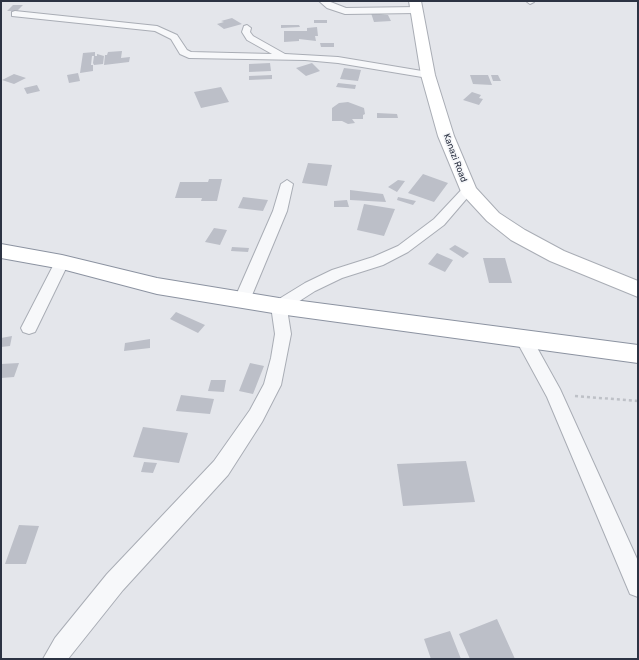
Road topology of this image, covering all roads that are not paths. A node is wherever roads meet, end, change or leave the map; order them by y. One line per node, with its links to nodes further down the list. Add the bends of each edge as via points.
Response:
1 (323, 1): 2 (street, via 345,11)
2 (416, 5): 6 (main road, Kanazi Road)
3 (15, 14): 5 (street, via 157,29 174,37 183,52 189,55)
4 (247, 28): 5 (street, via 246,32 250,38)
5 (283, 56): 6 (street, via 338,60)
6 (428, 75): 8 (main road, Kanazi Road, via 446,136)
7 (287, 184): 12 (street, via 280,211)
8 (468, 190): 11 (main road, Kanazi Road, via 493,217 518,235 557,256); 13 (street, via 439,222 403,249 378,261 337,274)
9 (1, 251): 10 (main road)
10 (62, 262): 12 (main road, via 157,286); 14 (street)
11 (638, 289)
12 (242, 300): 13 (main road)
13 (278, 306): 15 (main road); 18 (street, via 283,334 279,358 272,385 256,416 221,468 115,582)
14 (29, 328)
15 (524, 340): 16 (main road); 17 (street, via 554,394)
16 (638, 354)
17 (638, 586)
18 (55, 659)

